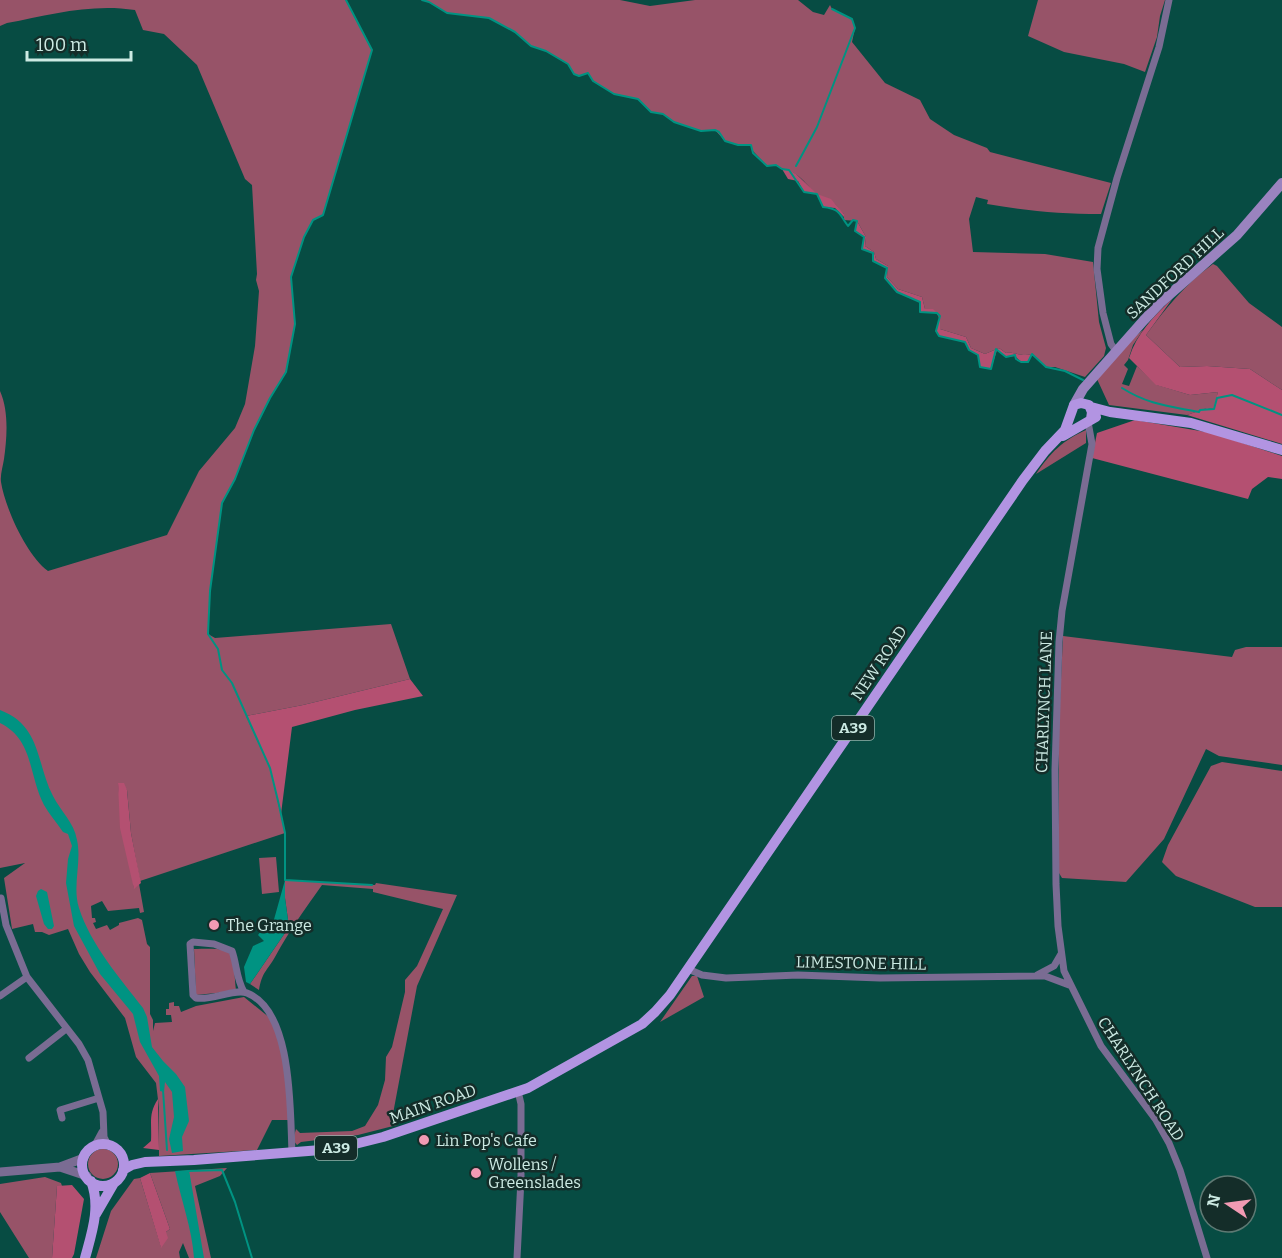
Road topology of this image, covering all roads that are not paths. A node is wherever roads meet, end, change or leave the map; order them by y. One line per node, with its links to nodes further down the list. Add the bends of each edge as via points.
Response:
1 (1169, 0): 3 (street, via 1159,47 1098,248 1103,313)
2 (1282, 183): 3 (main road, SANDFORD HILL, via 1237,235 1160,303)
3 (1116, 351): 4 (main road, SANDFORD HILL)
4 (1088, 384): 5 (main road, SANDFORD HILL); 6 (main road)
5 (1073, 410): 6 (main road, via 1081,403); 6 (main road, via 1074,421); 7 (main road, NEW ROAD / A39)
6 (1088, 416): 7 (main road, NEW ROAD / A39); 8 (main road, via 1110,412 1191,423); 11 (street, CHARLYNCH LANE, via 1092,444 1059,642 1055,852)
7 (1059, 438): 12 (main road, NEW ROAD / A39, via 1023,480)
8 (1282, 450)
9 (1, 898): 10 (street)
10 (3, 926): 14 (street)
11 (1061, 954): 13 (street, via 1047,971); 15 (street, CHARLYNCH LANE)
12 (688, 969): 13 (street, LIMESTONE HILL, via 726,978); 20 (main road, MAIN ROAD / A39, via 663,1004 642,1024)
13 (1035, 976): 15 (street, LIMESTONE HILL)
14 (27, 977): 17 (street); 18 (street)
15 (1070, 985): 37 (street, CHARLYNCH ROAD, via 1101,1046 1166,1137)
16 (244, 992): 16 (street, via 196,998 190,944 214,944 232,951); 26 (street, via 265,1006 279,1037 291,1102)
17 (0, 996)
18 (66, 1029): 19 (street); 21 (street, via 88,1059)
19 (29, 1058)
20 (518, 1091): 26 (main road, MAIN ROAD / A39, via 383,1137 347,1146); 36 (street, via 521,1179)
21 (99, 1098): 22 (street, via 60,1110); 23 (street)
22 (62, 1118)
23 (103, 1129): 24 (street); 25 (street)
24 (95, 1145): 25 (main road, A39); 27 (main road)
25 (113, 1148): 28 (main road, MAIN ROAD / A39); 30 (main road, via 123,1158)
26 (292, 1152): 28 (main road, MAIN ROAD / A39)
27 (84, 1158): 29 (street); 32 (main road, via 83,1169)
28 (145, 1162): 30 (main road, MAIN ROAD / A39)
29 (60, 1167): 31 (street); 32 (street)
30 (123, 1170): 33 (main road)
31 (0, 1172)
32 (89, 1179): 33 (main road, via 99,1185); 34 (main road, via 96,1197)
33 (114, 1183): 34 (main road)
34 (96, 1214): 35 (main road)
35 (85, 1258)
36 (517, 1258)
37 (1207, 1258)

